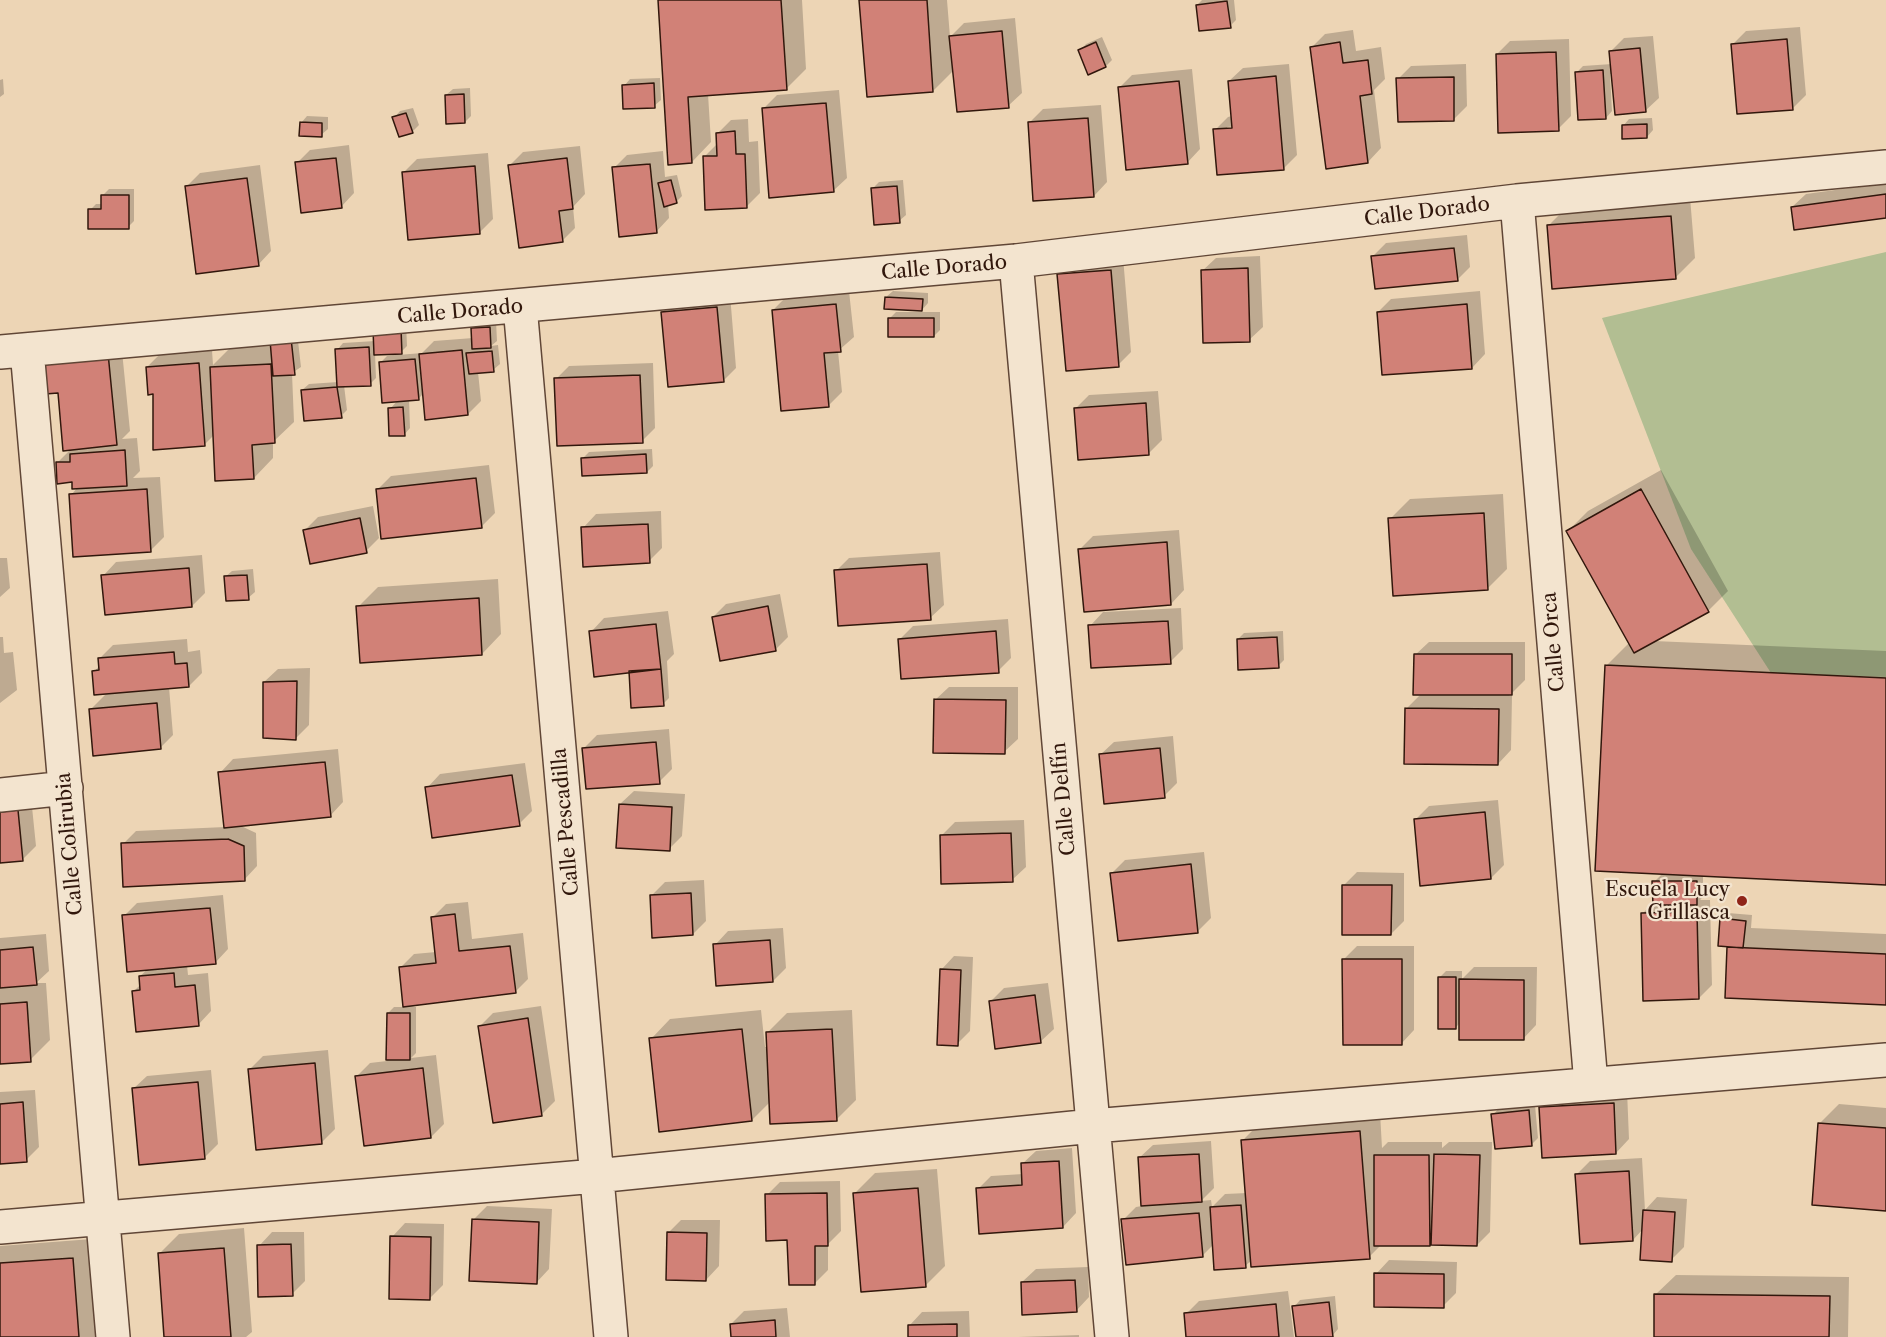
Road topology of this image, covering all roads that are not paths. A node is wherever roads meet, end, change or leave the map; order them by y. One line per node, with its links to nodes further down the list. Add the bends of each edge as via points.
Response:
1 (1886, 167): 2 (street, Calle Dorado)
2 (1517, 201): 3 (street, Calle Dorado); 9 (street, Calle Orca)
3 (1016, 261): 4 (street, Calle Dorado); 10 (street, Calle Delfín)
4 (520, 306): 5 (street, Calle Dorado); 11 (street, Calle Pescadilla)
5 (14, 351): 6 (street, Calle Colirubia)
6 (66, 789): 7 (street); 12 (street, Calle Colirubia)
7 (0, 795)
8 (1886, 1060): 9 (street)
9 (1591, 1084): 10 (street)
10 (1093, 1126): 11 (street); 16 (street, Calle Delfín)
11 (596, 1176): 12 (street); 15 (street, Calle Pescadilla)
12 (101, 1218): 13 (street); 14 (street, Calle Colirubia)
13 (0, 1227)
14 (113, 1337)
15 (611, 1337)
16 (1112, 1337)

